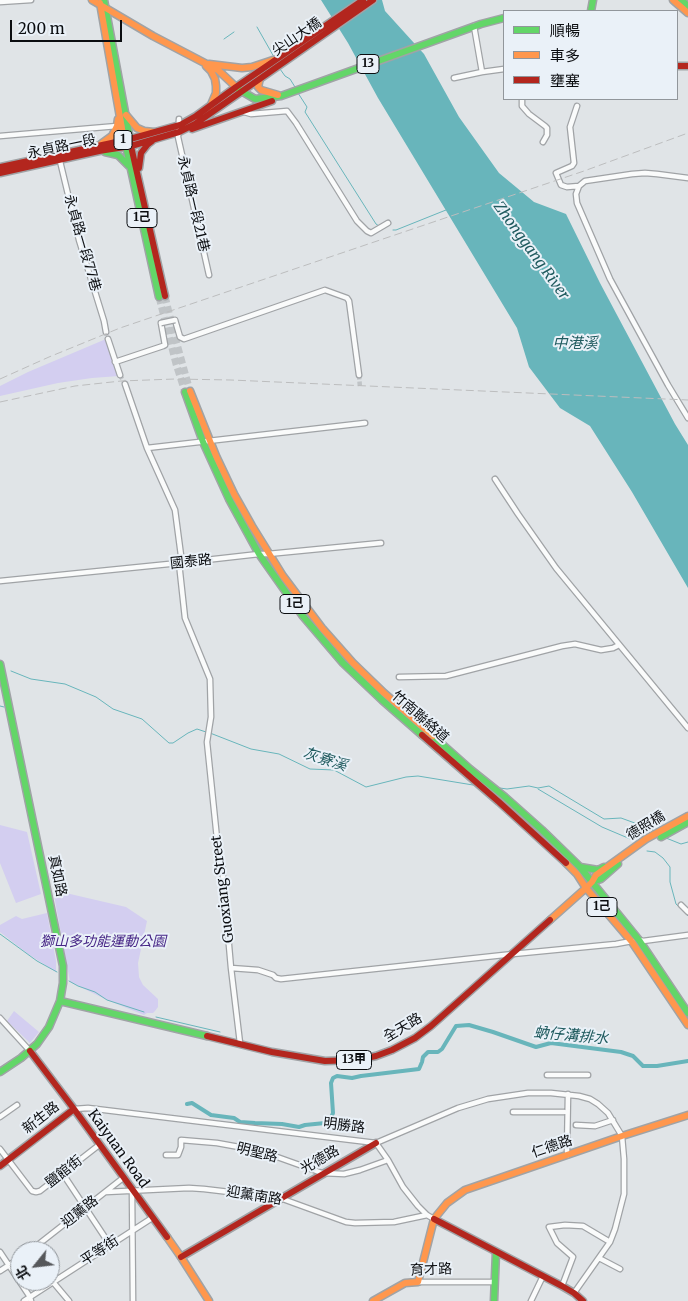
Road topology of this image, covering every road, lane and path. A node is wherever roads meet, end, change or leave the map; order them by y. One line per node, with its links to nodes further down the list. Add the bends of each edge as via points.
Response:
1 (31, 0): 7 (street)
2 (92, 0): 8 (main road)
3 (363, 0): 13 (main road, 尖山大橋 / 1)
4 (373, 0): 17 (main road, 尖山大橋 / 1)
5 (673, 0): 10 (main road)
6 (681, 0): 9 (main road)
7 (0, 2)
8 (102, 3): 14 (main road, via 153,36); 25 (main road)
9 (688, 6)
10 (688, 13)
11 (503, 18): 12 (main road, 13)
12 (474, 26): 16 (street); 20 (main road, 13)
13 (281, 57): 14 (main road, via 242,68); 17 (main road, 尖山大橋 / 1)
14 (204, 63): 19 (main road, via 218,70); 23 (main road, via 211,71 216,86)
15 (503, 69): 16 (street)
16 (482, 72): 18 (street)
17 (259, 75): 19 (main road, 永貞路一段 / 1); 20 (main road, via 261,90)
18 (454, 78)
19 (239, 89): 20 (main road, 13, via 261,100); 23 (main road, 永貞路一段 / 1); 28 (main road, 永貞路一段 / 1, via 196,124)
20 (281, 96): 24 (main road, 13)
21 (522, 100): 31 (street, via 522,106 529,114 545,126 547,135)
22 (577, 106): 40 (street, via 570,127 574,163 556,173 561,185)
23 (210, 107): 28 (main road, 永貞路一段 / 1)
24 (243, 112): 28 (main road, 13, via 192,129); 41 (street, via 287,111 357,221 371,233)
25 (122, 113): 27 (main road); 30 (main road, via 137,128); 32 (main road)
26 (179, 119): 28 (street, 永貞路一段21巷)
27 (117, 126): 29 (street); 33 (main road)
28 (178, 129): 30 (main road, 永貞路一段 / 1); 42 (street, 永貞路一段21巷)
29 (0, 136)
30 (156, 136): 32 (main road, 永貞路一段 / 1); 39 (main road, via 141,153)
31 (543, 142)
32 (128, 143): 33 (main road, 永貞路一段 / 1); 36 (main road, 1己); 39 (main road, 1己)
33 (99, 149): 34 (main road, 永貞路一段 / 1); 36 (main road, via 118,155)
34 (59, 157): 35 (main road, 永貞路一段 / 1); 37 (main road, 永貞路一段 / 1); 43 (street, 永貞路一段77巷)
35 (0, 167)
36 (131, 169): 39 (main road, 1己, via 162,296)
37 (0, 173)
38 (688, 178): 40 (street, via 645,173 585,181)
39 (139, 180)
40 (579, 186): 50 (street, via 577,203 602,262)
41 (388, 223)
42 (209, 275)
43 (106, 332)
44 (108, 339): 45 (street)
45 (116, 362): 46 (street); 47 (street, bridge, via 166,345 161,323 175,320 180,337 184,339 325,290 347,298)
46 (120, 375)
47 (359, 376)
48 (125, 384): 53 (street)
49 (187, 391): 52 (main road, 竹南聯絡道 / 1己)
50 (688, 418)
51 (365, 424): 52 (street)
52 (206, 441): 53 (street); 56 (main road, 竹南聯絡道 / 1己, via 229,499); 57 (main road, 竹南聯絡道 / 1己)
53 (147, 448): 58 (street, via 175,510)
54 (495, 478): 60 (street, via 544,554)
55 (381, 543): 57 (street, 國泰路)
56 (259, 554): 57 (street, 國泰路); 58 (street, 國泰路); 65 (main road, 竹南聯絡道 / 1己, via 302,614 343,663)
57 (268, 554): 65 (main road, 竹南聯絡道 / 1己, via 322,628 353,663)
58 (180, 563): 59 (street, 國泰路); 77 (street, Guoxiang Street, via 185,618 210,679 211,717 207,742)
59 (0, 581)
60 (619, 645): 63 (street, via 601,650 575,644 446,676); 64 (street)
61 (0, 664): 62 (main road, 真如路)
62 (1, 675): 78 (main road, 真如路, via 63,966)
63 (399, 678)
64 (688, 728)
65 (467, 771): 69 (main road, 竹南聯絡道 / 1己, via 504,797); 71 (main road, 竹南聯絡道 / 1己, via 577,874)
66 (688, 816): 68 (main road, 德照橋 / 13甲, via 646,839)
67 (688, 822): 68 (main road, 德照橋 / 13甲)
68 (619, 861): 69 (main road, via 598,870); 70 (main road, 13甲, via 601,879)
69 (579, 866): 70 (main road, 竹南聯絡道 / 1己)
70 (592, 882): 71 (main road, 全天路 / 13甲); 75 (main road, 竹南聯絡道 / 1己)
71 (586, 888): 75 (main road, 竹南聯絡道 / 1己); 76 (main road, 全天路 / 13甲)
72 (681, 905): 73 (street)
73 (688, 912)
74 (688, 936): 75 (street)
75 (635, 941): 76 (street); 79 (main road, 竹南聯絡道 / 1己); 81 (main road, 竹南聯絡道 / 1己)
76 (513, 954): 77 (street, via 281,979 258,970); 82 (main road, 全天路 / 13甲, via 431,1026 376,1056 325,1061)
77 (232, 968): 82 (street, Guoxiang Street)
78 (60, 1001): 82 (main road, 全天路 / 13甲); 83 (main road, 真如路, via 49,1027)
79 (688, 1013)
80 (0, 1019): 83 (street, Kaiyuan Road)
81 (688, 1025)
82 (240, 1043)
83 (30, 1051): 84 (main road, 真如路); 89 (main road, Kaiyuan Road)
84 (0, 1072)
85 (547, 1075): 86 (street)
86 (588, 1075)
87 (568, 1094): 94 (street, 光德路, via 590,1099); 97 (street, 光德路, via 528,1093 488,1099); 101 (street)
88 (17, 1105): 93 (street)
89 (74, 1109): 97 (street, 明勝路, via 88,1108); 98 (main road, Kaiyuan Road); 102 (main road, 新生路)
90 (513, 1112): 91 (street)
91 (564, 1112)
92 (688, 1115): 96 (main road, 仁德路)
93 (0, 1117)
94 (613, 1120): 95 (street, via 595,1126); 96 (street, 光德路)
95 (576, 1125)
96 (622, 1136): 101 (main road, 仁德路); 117 (street, via 624,1194)
97 (376, 1142): 103 (street, 明勝路); 105 (main road, 光德路)
98 (99, 1145): 106 (street, 鹽館街); 107 (main road, Kaiyuan Road)
99 (0, 1149): 102 (street)
100 (166, 1155): 105 (street, 明聖路, via 178,1156 181,1140 217,1143 266,1153)
101 (568, 1155): 114 (main road, 仁德路, via 465,1190 447,1203)
102 (8, 1160): 104 (main road, 新生路); 106 (street, 鹽館街, via 32,1191 40,1191)
103 (388, 1160): 105 (street, 明聖路, via 344,1174); 112 (street, 明勝路, via 403,1187)
104 (0, 1166)
105 (322, 1173): 110 (main road, 光德路)
106 (62, 1174): 111 (street)
107 (123, 1178): 108 (main road, Kaiyuan Road); 109 (street, 迎薰路)
108 (132, 1190): 109 (street, 迎薰南路); 110 (street, 迎薰南路, via 204,1189); 113 (main road, Kaiyuan Road); 115 (street)
109 (106, 1192): 111 (street, 迎薰路)
110 (280, 1198): 112 (street, 迎薰南路, via 346,1222 394,1222); 121 (main road, 光德路)
111 (85, 1208): 116 (street, 迎薰路); 118 (street)
112 (427, 1215): 114 (street, 明勝路)
113 (152, 1218): 115 (street, 平等街); 121 (main road, Kaiyuan Road)
114 (434, 1219): 120 (main road, 明勝路); 128 (main road)
115 (132, 1230): 118 (street, 平等街); 137 (street)
116 (43, 1241)
117 (610, 1242): 122 (street); 130 (street, via 583,1226 565,1224 549,1228 557,1243 573,1257)
118 (110, 1245): 127 (street, 平等街)
119 (0, 1252): 123 (street)
120 (496, 1252): 126 (main road, 明勝路); 129 (main road)
121 (180, 1257): 138 (main road, Kaiyuan Road)
122 (599, 1258): 124 (street); 133 (street)
123 (9, 1266): 125 (street); 134 (street)
124 (620, 1269)
125 (0, 1271)
126 (543, 1276): 130 (main road, 明勝路); 141 (street)
127 (60, 1277)
128 (418, 1282): 129 (street, 育才路); 139 (main road, 育才路, via 405,1283)
129 (494, 1282): 140 (main road)
130 (562, 1286): 133 (main road, 明勝路)
131 (60, 1290): 136 (street)
132 (41, 1291): 134 (street, 平等街)
133 (574, 1293): 142 (main road, 明勝路)
134 (30, 1299): 135 (street, 平等街)
135 (24, 1301)
136 (69, 1301)
137 (133, 1301)
138 (209, 1301)
139 (372, 1301)
140 (494, 1301)
141 (532, 1301)
142 (582, 1301)

